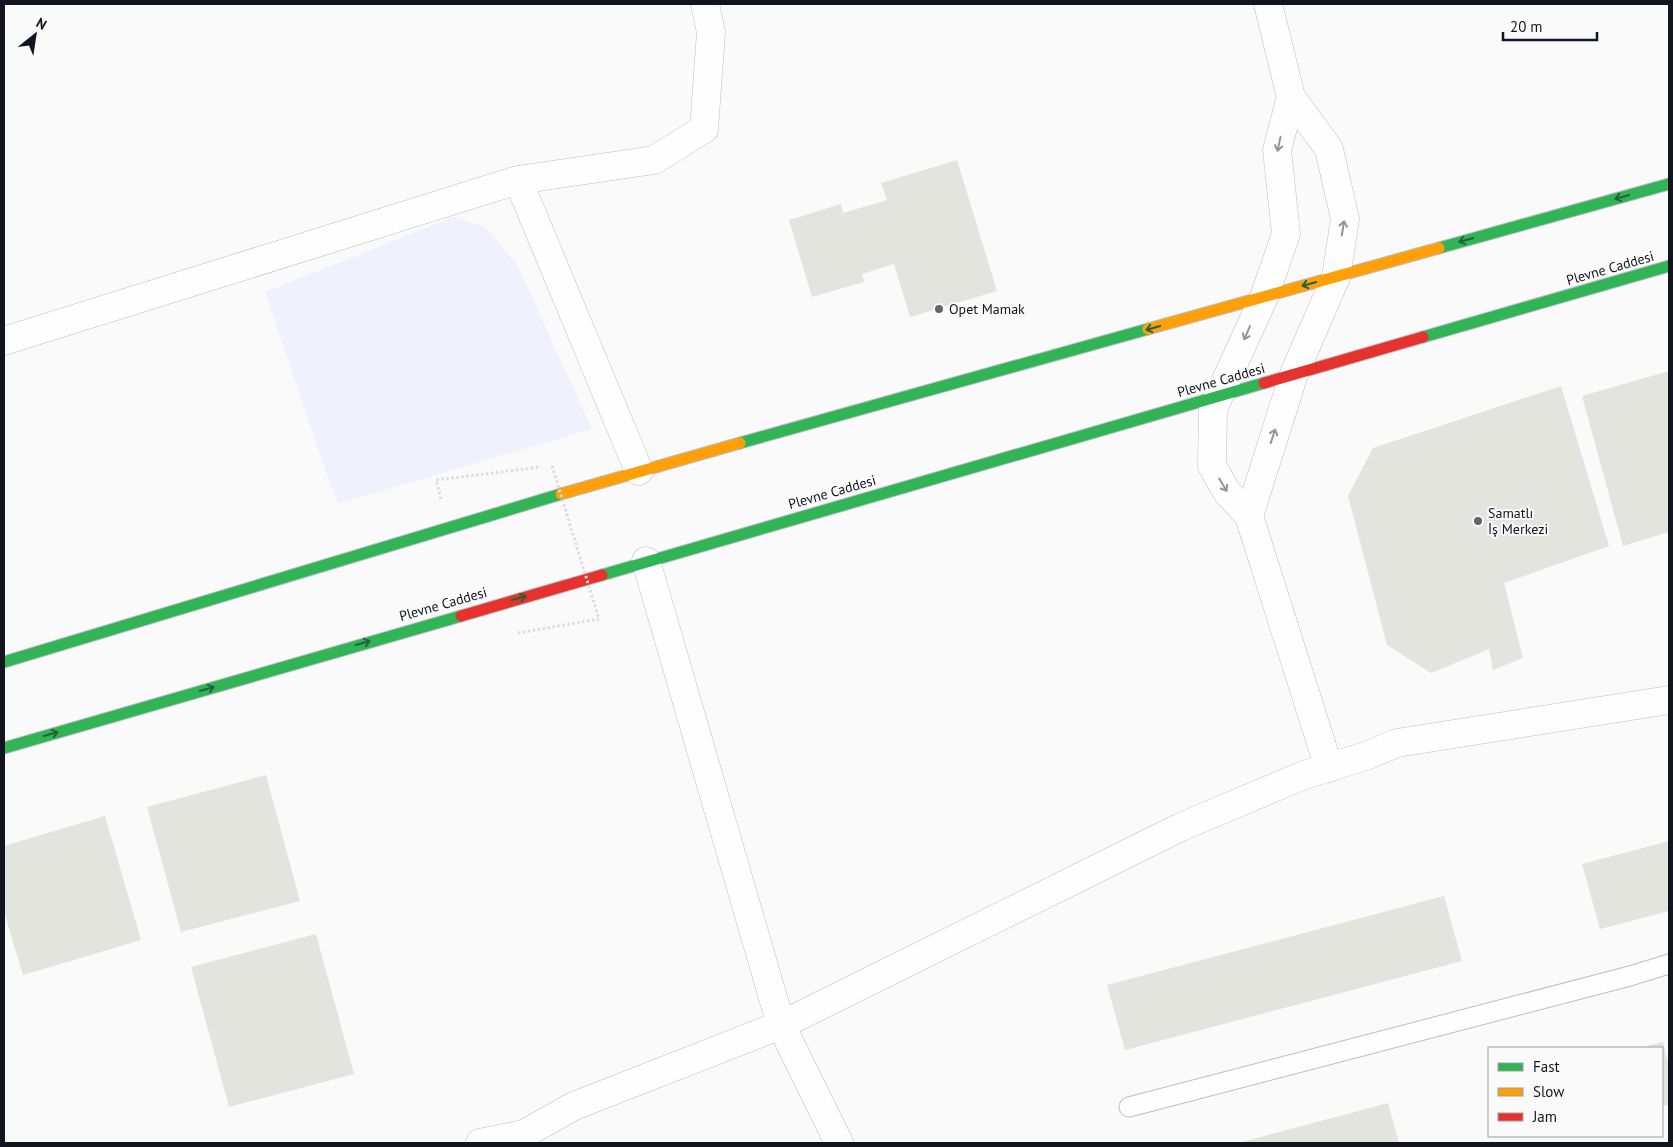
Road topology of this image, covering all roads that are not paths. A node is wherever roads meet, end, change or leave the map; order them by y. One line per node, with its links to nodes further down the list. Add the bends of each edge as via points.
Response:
1 (706, 4): 4 (street, via 711,32 704,129 654,160)
2 (1268, 4): 3 (street)
3 (1291, 97): 7 (street, one-way to 3, via 1345,219 1329,149); 8 (street, one-way to 8, via 1277,150 1286,234)
4 (518, 180): 9 (street); 12 (street)
5 (1669, 184): 7 (main road, one-way to 7)
6 (1669, 266): 10 (main road, Plevne Caddesi)
7 (1336, 277): 8 (main road, one-way to 8); 10 (street)
8 (1264, 297): 11 (street, one-way to 11); 12 (main road, one-way to 12)
9 (4, 341)
10 (1294, 374): 11 (main road, Plevne Caddesi); 13 (street, one-way to 10)
11 (1218, 396): 13 (street, one-way to 13, via 1213,409 1212,466 1227,492); 14 (main road, Plevne Caddesi)
12 (639, 471): 15 (main road)
13 (1249, 516): 18 (street)
14 (646, 561): 17 (main road, Plevne Caddesi, one-way to 14); 20 (street)
15 (4, 662)
16 (1669, 700): 18 (street, via 1398,743)
17 (4, 748)
18 (1328, 768): 20 (street, via 1182,827)
19 (1669, 964): 21 (lane)
20 (781, 1025): 22 (street, via 574,1106); 24 (street)
21 (1129, 1107)
22 (520, 1139): 23 (street)
23 (480, 1143)
24 (838, 1143)

